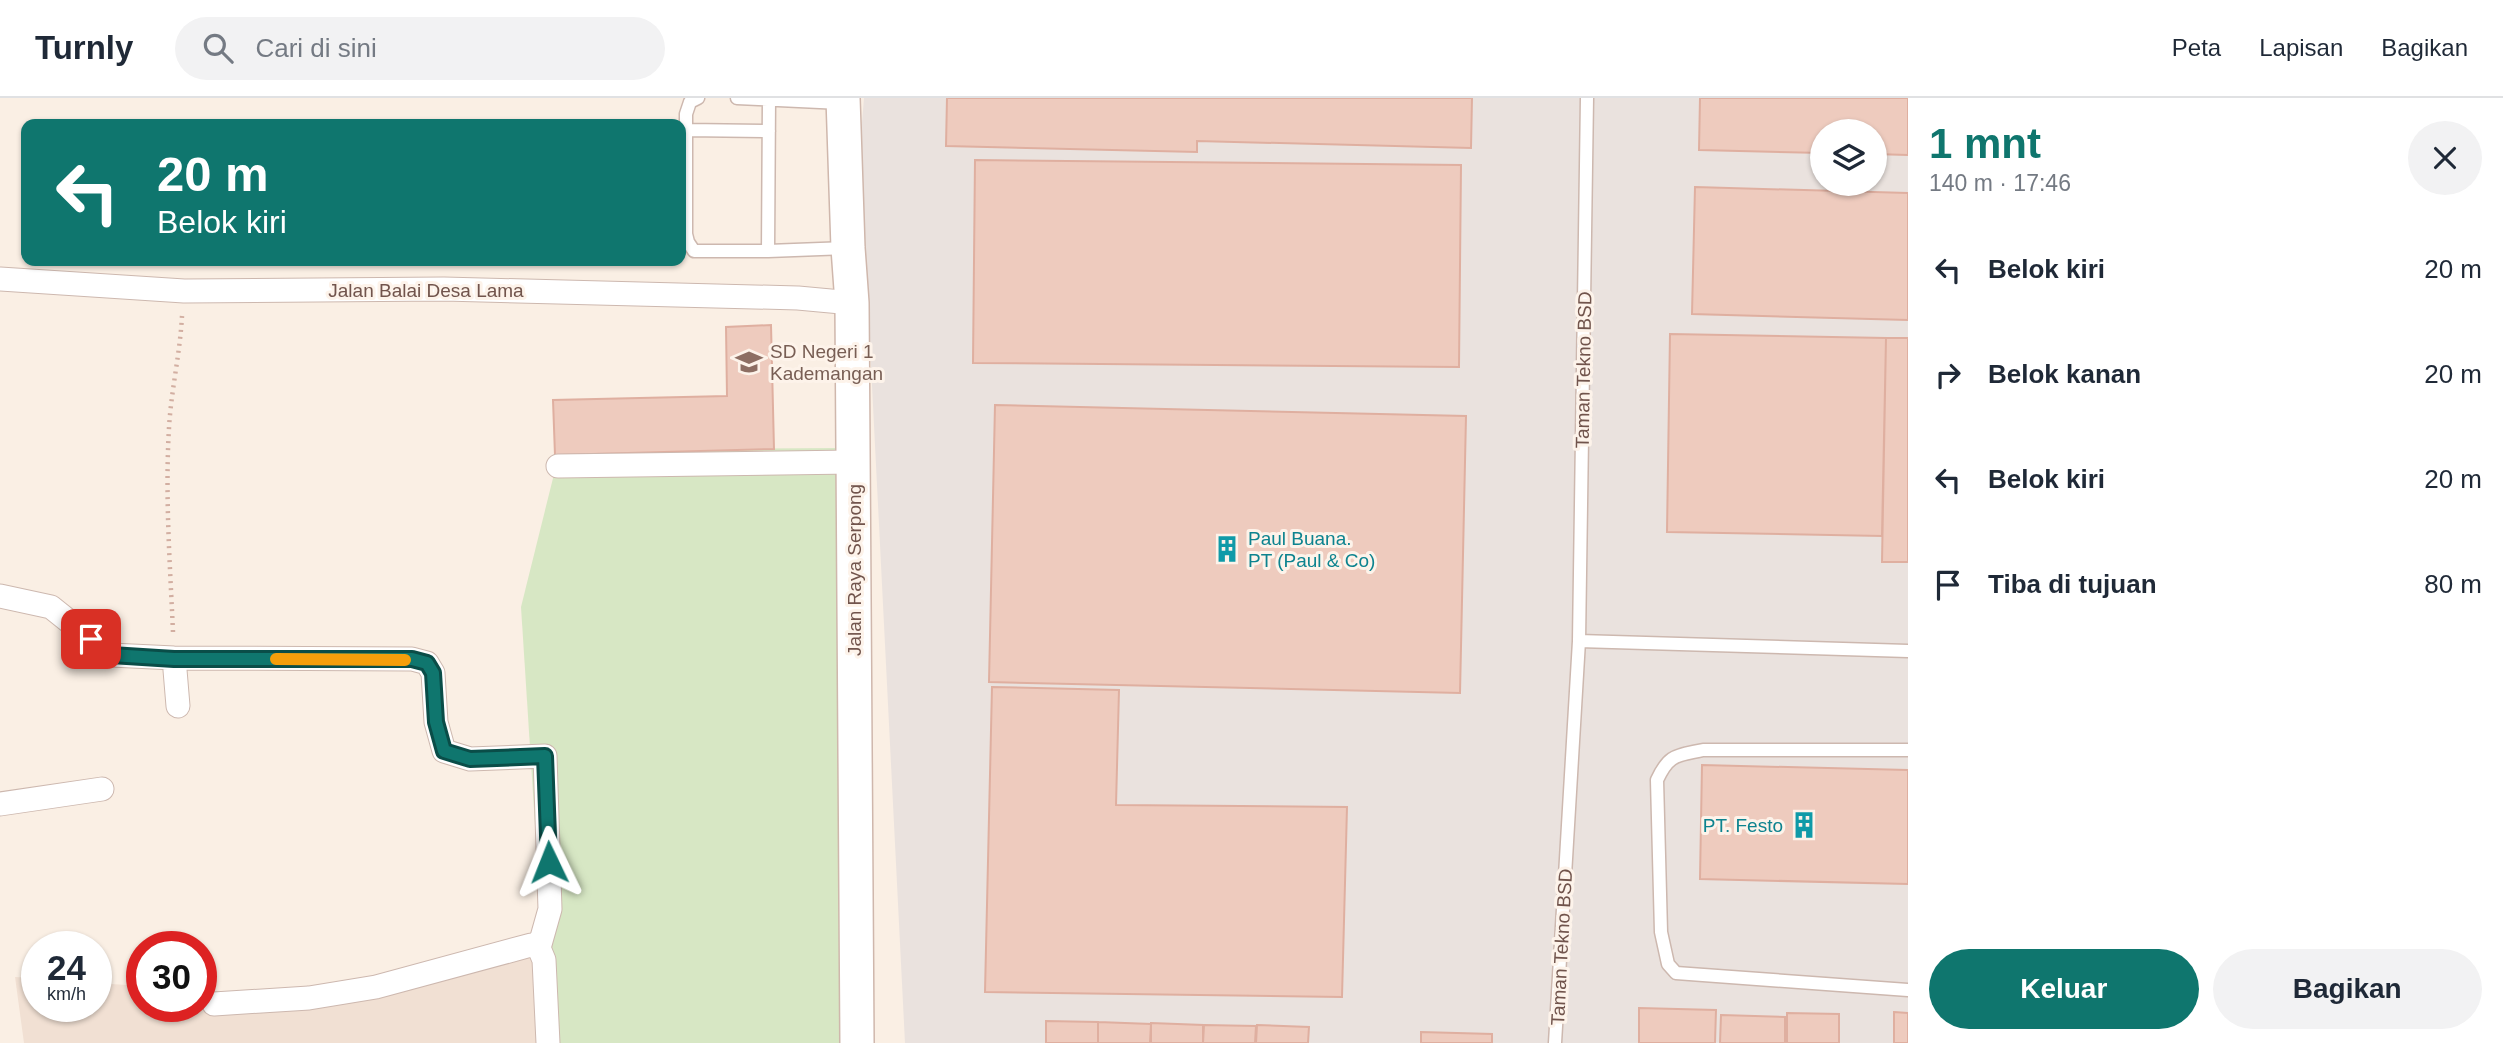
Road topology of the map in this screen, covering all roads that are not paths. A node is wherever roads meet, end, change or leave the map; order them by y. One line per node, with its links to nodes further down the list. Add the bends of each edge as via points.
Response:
1 (698, 98): 6 (lane, via 687,106)
2 (737, 98): 4 (lane)
3 (1587, 98): 15 (lane, Taman Tekno BSD)
4 (769, 99): 5 (lane); 7 (lane)
5 (843, 101): 8 (main road, Jalan Raya Serpong)
6 (686, 130): 7 (lane); 9 (lane, via 691,247 698,252)
7 (769, 131): 9 (lane)
8 (848, 248): 9 (lane); 11 (main road, Jalan Raya Serpong)
9 (768, 251)
10 (0, 279): 11 (street, Jalan Balai Desa Lama, via 184,291 444,289)
11 (852, 303): 12 (main road, Jalan Raya Serpong)
12 (853, 462): 13 (street); 26 (main road, Jalan Raya Serpong)
13 (558, 466)
14 (0, 596): 17 (street, via 51,607 111,655)
15 (1579, 641): 16 (lane); 27 (lane, Taman Tekno BSD)
16 (1908, 651)
17 (174, 659): 18 (street); 22 (street, via 420,660 433,673 436,722 444,751 470,759 545,756 550,909)
18 (178, 706)
19 (1908, 750): 23 (lane, via 1703,750 1665,763 1657,780 1661,932 1668,964 1676,973)
20 (102, 789): 21 (street)
21 (0, 804)
22 (539, 948): 24 (street, via 528,945 376,987 309,998); 25 (street, via 544,960)
23 (1908, 990)
24 (217, 1004)
25 (548, 1043)
26 (856, 1043)
27 (1555, 1043)

